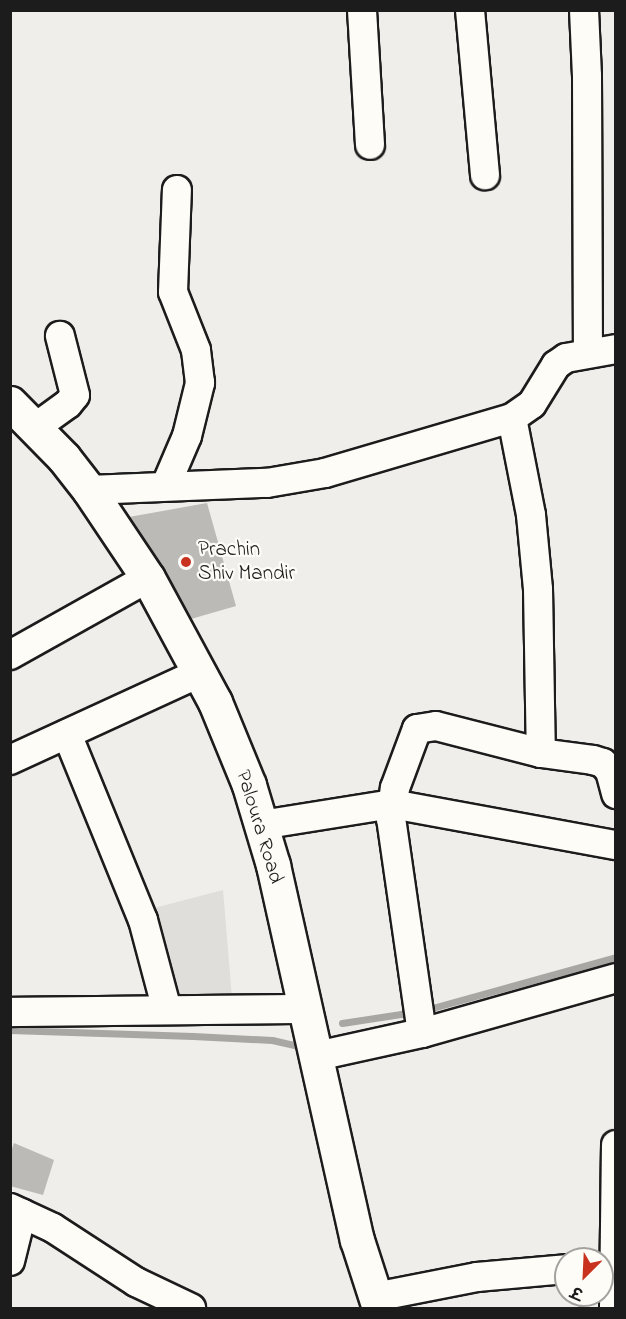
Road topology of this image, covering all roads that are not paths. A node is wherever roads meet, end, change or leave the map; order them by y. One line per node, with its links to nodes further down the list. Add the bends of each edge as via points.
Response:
1 (362, 10): 4 (street)
2 (470, 10): 5 (street)
3 (584, 10): 8 (street)
4 (370, 145)
5 (485, 175)
6 (177, 190): 12 (street, via 173,292 196,350 200,383 187,436)
7 (60, 336): 11 (street, via 75,395)
8 (602, 351): 10 (street, via 566,358 556,365 532,404)
9 (10, 403): 11 (main road, Paloura Road)
10 (512, 418): 12 (street, via 325,472 267,483); 18 (street, via 531,515 538,580)
11 (36, 427): 13 (main road, Paloura Road)
12 (166, 485): 13 (street)
13 (89, 490): 14 (main road, Paloura Road)
14 (148, 579): 15 (street); 16 (main road, Paloura Road)
15 (10, 655)
16 (199, 673): 17 (street); 22 (main road, Paloura Road, via 245,774)
17 (67, 734): 19 (street); 26 (street, via 143,920)
18 (541, 753): 20 (street, via 603,764 610,771); 21 (street, via 436,726 417,729)
19 (10, 760)
20 (615, 794)
21 (392, 804): 22 (street); 23 (street); 28 (street)
22 (261, 825): 25 (main road, Paloura Road)
23 (615, 845)
24 (615, 978): 28 (street)
25 (306, 1009): 26 (street); 29 (main road, Paloura Road)
26 (167, 1010): 27 (street)
27 (10, 1012)
28 (420, 1018): 29 (street)
29 (317, 1056): 36 (main road, Paloura Road, via 357,1240)
30 (615, 1145): 31 (street)
31 (615, 1176): 33 (street)
32 (16, 1211): 34 (street); 37 (street, via 53,1228 136,1282)
33 (609, 1247)
34 (10, 1261)
35 (554, 1270): 36 (street, via 477,1277)
36 (377, 1303)
37 (191, 1308)

